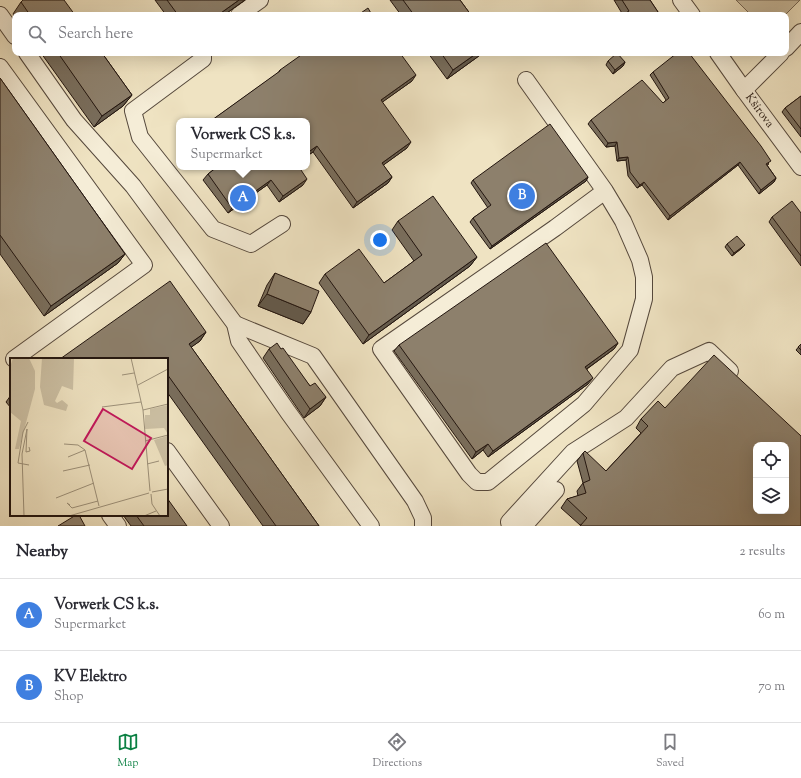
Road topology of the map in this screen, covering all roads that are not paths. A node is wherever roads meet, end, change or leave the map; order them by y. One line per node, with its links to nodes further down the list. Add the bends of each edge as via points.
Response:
1 (260, 0): 3 (street)
2 (681, 0): 4 (street)
3 (243, 12)
4 (690, 12)
5 (0, 15): 6 (street)
6 (12, 32)
7 (801, 32): 8 (street)
8 (789, 45)
9 (29, 56): 19 (street, via 74,120 133,186)
10 (203, 56): 18 (street, via 203,59 133,112 140,137 213,229 251,244)
11 (720, 56): 15 (street, Kšírova)
12 (778, 56): 15 (street)
13 (0, 67): 20 (street, via 144,266)
14 (526, 80): 17 (street)
15 (744, 90): 16 (street, Kšírova)
16 (801, 167)
17 (605, 191): 17 (street, via 623,221 640,260 644,277 644,299 630,350 584,404 488,482 477,482 381,350)
18 (282, 224)
19 (235, 324): 27 (street, via 239,341); 28 (street, via 313,356 415,501 423,518)
20 (15, 358)
21 (743, 384): 29 (street, via 709,351 672,368 626,418 573,452 509,522)
22 (168, 452): 26 (street)
23 (556, 490): 30 (street)
24 (111, 516): 25 (street)
25 (118, 526)
26 (221, 526)
27 (371, 526)
28 (423, 526)
29 (510, 526)
30 (524, 526)

